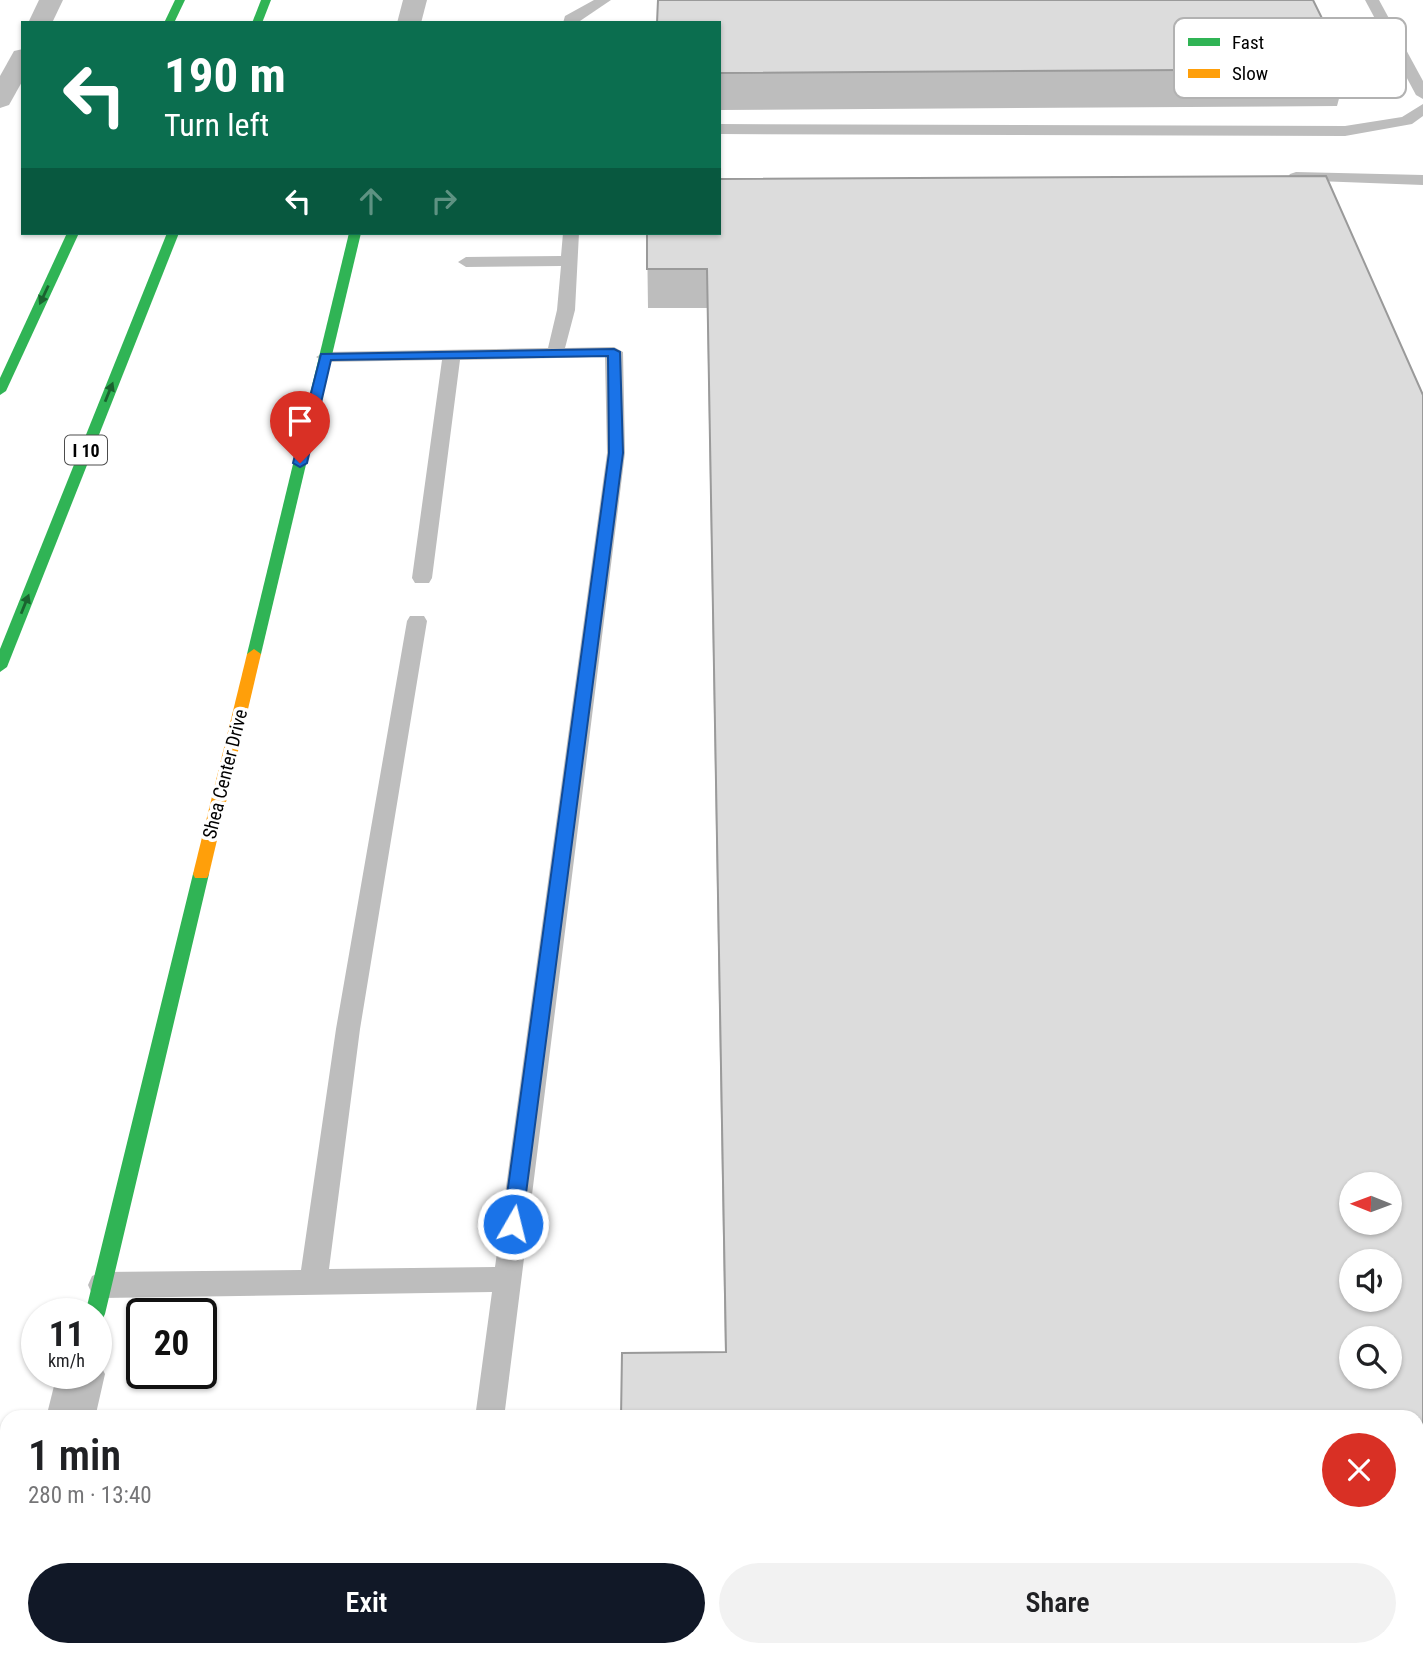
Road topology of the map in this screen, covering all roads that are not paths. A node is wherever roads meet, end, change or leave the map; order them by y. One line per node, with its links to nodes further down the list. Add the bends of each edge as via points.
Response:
1 (51, 0): 8 (street)
2 (180, 0): 9 (main road)
3 (266, 0): 10 (main road)
4 (415, 0): 11 (street)
5 (604, 0): 12 (lane)
6 (1372, 0): 7 (lane)
7 (1382, 18)
8 (41, 21)
9 (170, 21)
10 (258, 21)
11 (410, 21)
12 (570, 21)
13 (21, 59): 16 (street)
14 (1406, 63): 15 (lane)
15 (1423, 95)
16 (0, 100)
17 (1423, 108): 18 (lane, via 1408,121 1345,131)
18 (721, 129)
19 (1284, 177): 20 (lane)
20 (1423, 180)
21 (72, 235): 30 (main road, one-way to 30)
22 (172, 235): 33 (main road, I 10, one-way to 22)
23 (355, 235): 29 (main road, Shea Center Drive)
24 (571, 235): 25 (lane)
25 (569, 261): 26 (lane); 27 (lane, via 566,310)
26 (466, 262)
27 (555, 354): 28 (lane); 34 (lane, via 614,352 616,453)
28 (452, 355): 29 (lane); 31 (lane)
29 (326, 357): 36 (main road, Shea Center Drive)
30 (0, 391)
31 (422, 578)
32 (417, 621): 35 (lane, via 348,1029)
33 (0, 667)
34 (505, 1279): 35 (lane); 40 (lane)
35 (313, 1283): 36 (lane)
36 (102, 1284): 37 (main road, Shea Center Drive)
37 (99, 1298)
38 (77, 1389): 39 (street)
39 (72, 1410)
40 (490, 1410)

